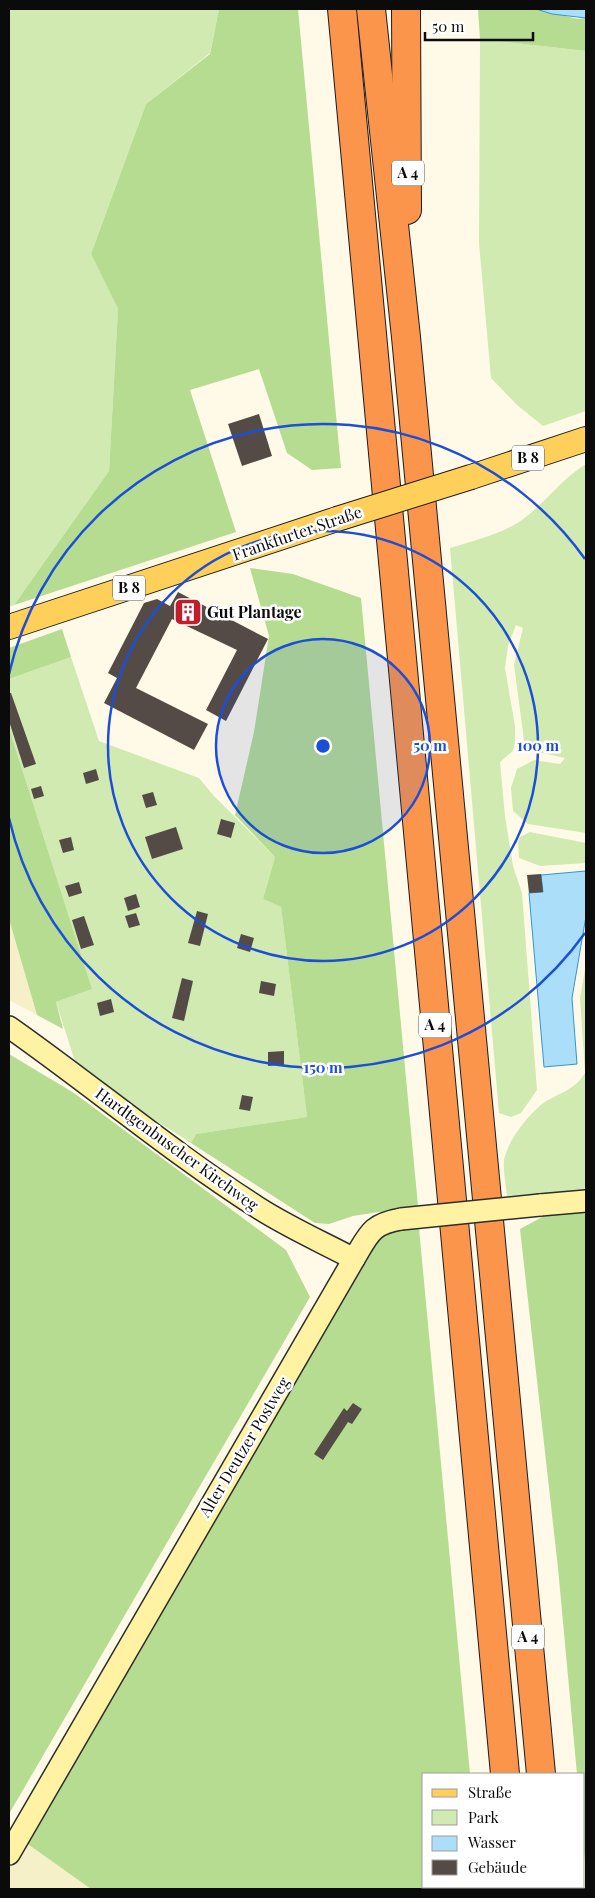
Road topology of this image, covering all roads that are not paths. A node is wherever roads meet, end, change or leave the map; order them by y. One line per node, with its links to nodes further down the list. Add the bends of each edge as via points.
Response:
1 (340, 9): 10 (highway, A 4)
2 (371, 9): 4 (highway)
3 (406, 9): 4 (highway, A 4)
4 (406, 336): 11 (highway, A 4)
5 (586, 439): 6 (main road, Frankfurter Straße / B 8, bridge)
6 (9, 627)
7 (9, 1027): 9 (street, Hardtgenbuscher Kirchweg, via 258,1208)
8 (586, 1201): 9 (street, Alter Deutzer Postweg, bridge, via 384,1222 372,1230)
9 (354, 1259): 12 (street, Alter Deutzer Postweg)
10 (505, 1773)
11 (541, 1773)
12 (9, 1854)

